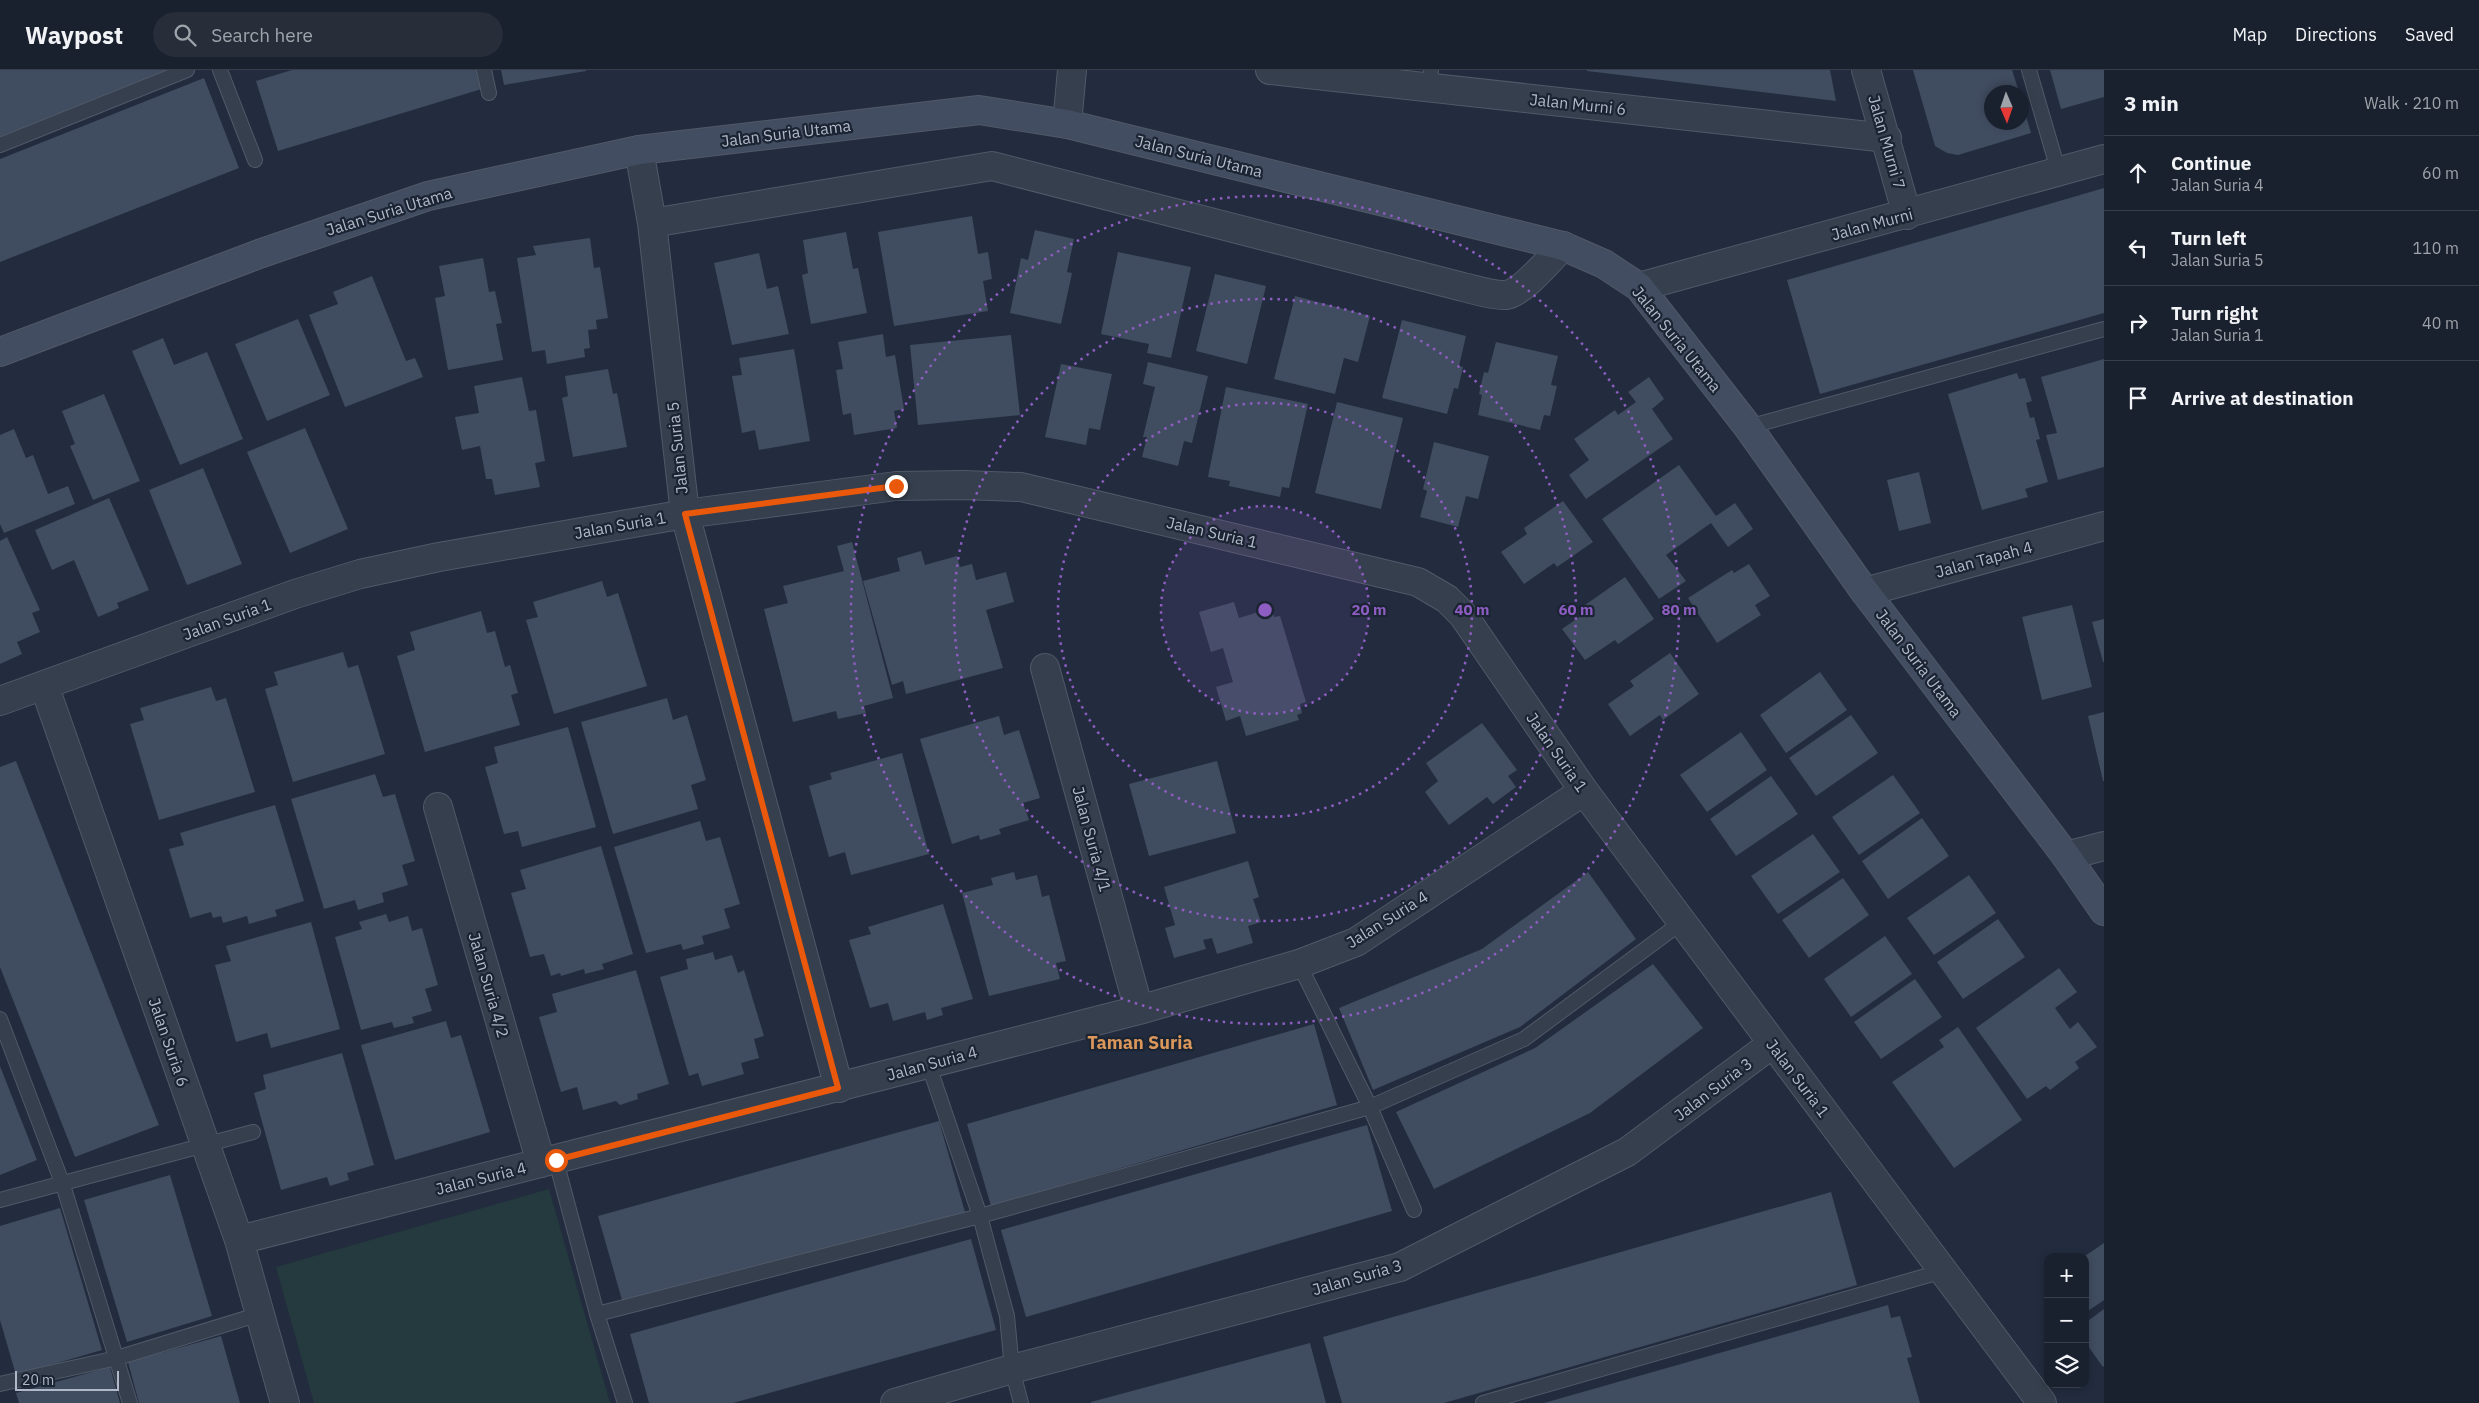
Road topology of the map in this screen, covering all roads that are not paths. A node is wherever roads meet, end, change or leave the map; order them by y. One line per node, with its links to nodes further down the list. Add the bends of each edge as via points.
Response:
1 (187, 70): 12 (lane)
2 (220, 70): 14 (lane)
3 (484, 70): 9 (lane)
4 (1072, 70): 10 (street)
5 (1270, 70): 8 (street, Jalan Murni 6)
6 (1866, 70): 11 (street, Jalan Murni 7)
7 (2029, 70): 16 (lane)
8 (1430, 79): 11 (street, Jalan Murni 6)
9 (489, 93)
10 (1067, 124): 13 (main road, Jalan Suria Utama, via 979,110); 19 (main road, Jalan Suria Utama)
11 (1887, 138): 17 (street, Jalan Murni 7)
12 (0, 145)
13 (639, 150): 18 (street, Jalan Suria 5); 22 (main road, Jalan Suria Utama, via 428,196 259,254)
14 (255, 160)
15 (2104, 160): 16 (street, Jalan Murni)
16 (2059, 173): 17 (street, Jalan Murni)
17 (1907, 215): 20 (street, Jalan Murni)
18 (652, 223): 19 (street, via 992,166 1497,294 1514,292); 24 (street, Jalan Suria 5)
19 (1563, 246): 20 (main road, Jalan Suria Utama, via 1604,264)
20 (1639, 287): 23 (main road, Jalan Suria Utama)
21 (2104, 329): 23 (lane)
22 (0, 352)
23 (1748, 427): 26 (main road, Jalan Suria Utama)
24 (685, 514): 28 (street, Jalan Suria 1, via 360,574); 30 (street, Jalan Suria 1, via 896,486 963,484 1020,487 1418,582 1447,599 1463,616); 41 (street, Jalan Suria 5)
25 (2104, 526): 26 (street, Jalan Tapah 4)
26 (1865, 592): 33 (main road, Jalan Suria Utama)
27 (1045, 668): 37 (street, Jalan Suria 4/1)
28 (44, 684): 29 (street, Jalan Suria 1); 44 (street, Jalan Suria 6)
29 (0, 701)
30 (1584, 791): 35 (street, Jalan Suria 1); 36 (street, Jalan Suria 4, via 1356,942)
31 (438, 806): 45 (street, Jalan Suria 4/2)
32 (2104, 846): 33 (street)
33 (2066, 856): 34 (main road, Jalan Suria Utama)
34 (2104, 911)
35 (1682, 922): 39 (street, Jalan Suria 1); 42 (lane, via 1524,1038)
36 (1299, 964): 37 (street, Jalan Suria 4); 42 (lane)
37 (1139, 1010): 40 (street, Jalan Suria 4)
38 (0, 1019): 46 (lane)
39 (1772, 1044): 51 (street, Jalan Suria 1); 55 (street, Jalan Suria 3, via 1627,1152 1400,1267)
40 (928, 1063): 41 (street, Jalan Suria 4); 49 (lane)
41 (838, 1088): 45 (street, Jalan Suria 4)
42 (1370, 1108): 48 (lane); 49 (lane)
43 (253, 1132): 44 (lane)
44 (206, 1145): 46 (lane); 50 (street, Jalan Suria 6)
45 (548, 1162): 50 (street, Jalan Suria 4); 53 (lane)
46 (63, 1185): 47 (lane); 54 (lane)
47 (0, 1200)
48 (1414, 1210)
49 (980, 1216): 53 (lane); 55 (lane, via 1007,1316)
50 (239, 1240): 52 (street, Jalan Suria 6)
51 (1943, 1271): 62 (lane); 63 (street, Jalan Suria 1)
52 (260, 1314): 54 (lane); 58 (street, Jalan Suria 6)
53 (597, 1314): 59 (lane)
54 (117, 1358): 56 (lane); 57 (lane)
55 (1012, 1369): 60 (street, Jalan Suria 3); 61 (lane)
56 (0, 1384)
57 (130, 1403)
58 (286, 1403)
59 (625, 1403)
60 (895, 1403)
61 (1021, 1403)
62 (1482, 1403)
63 (2042, 1403)

